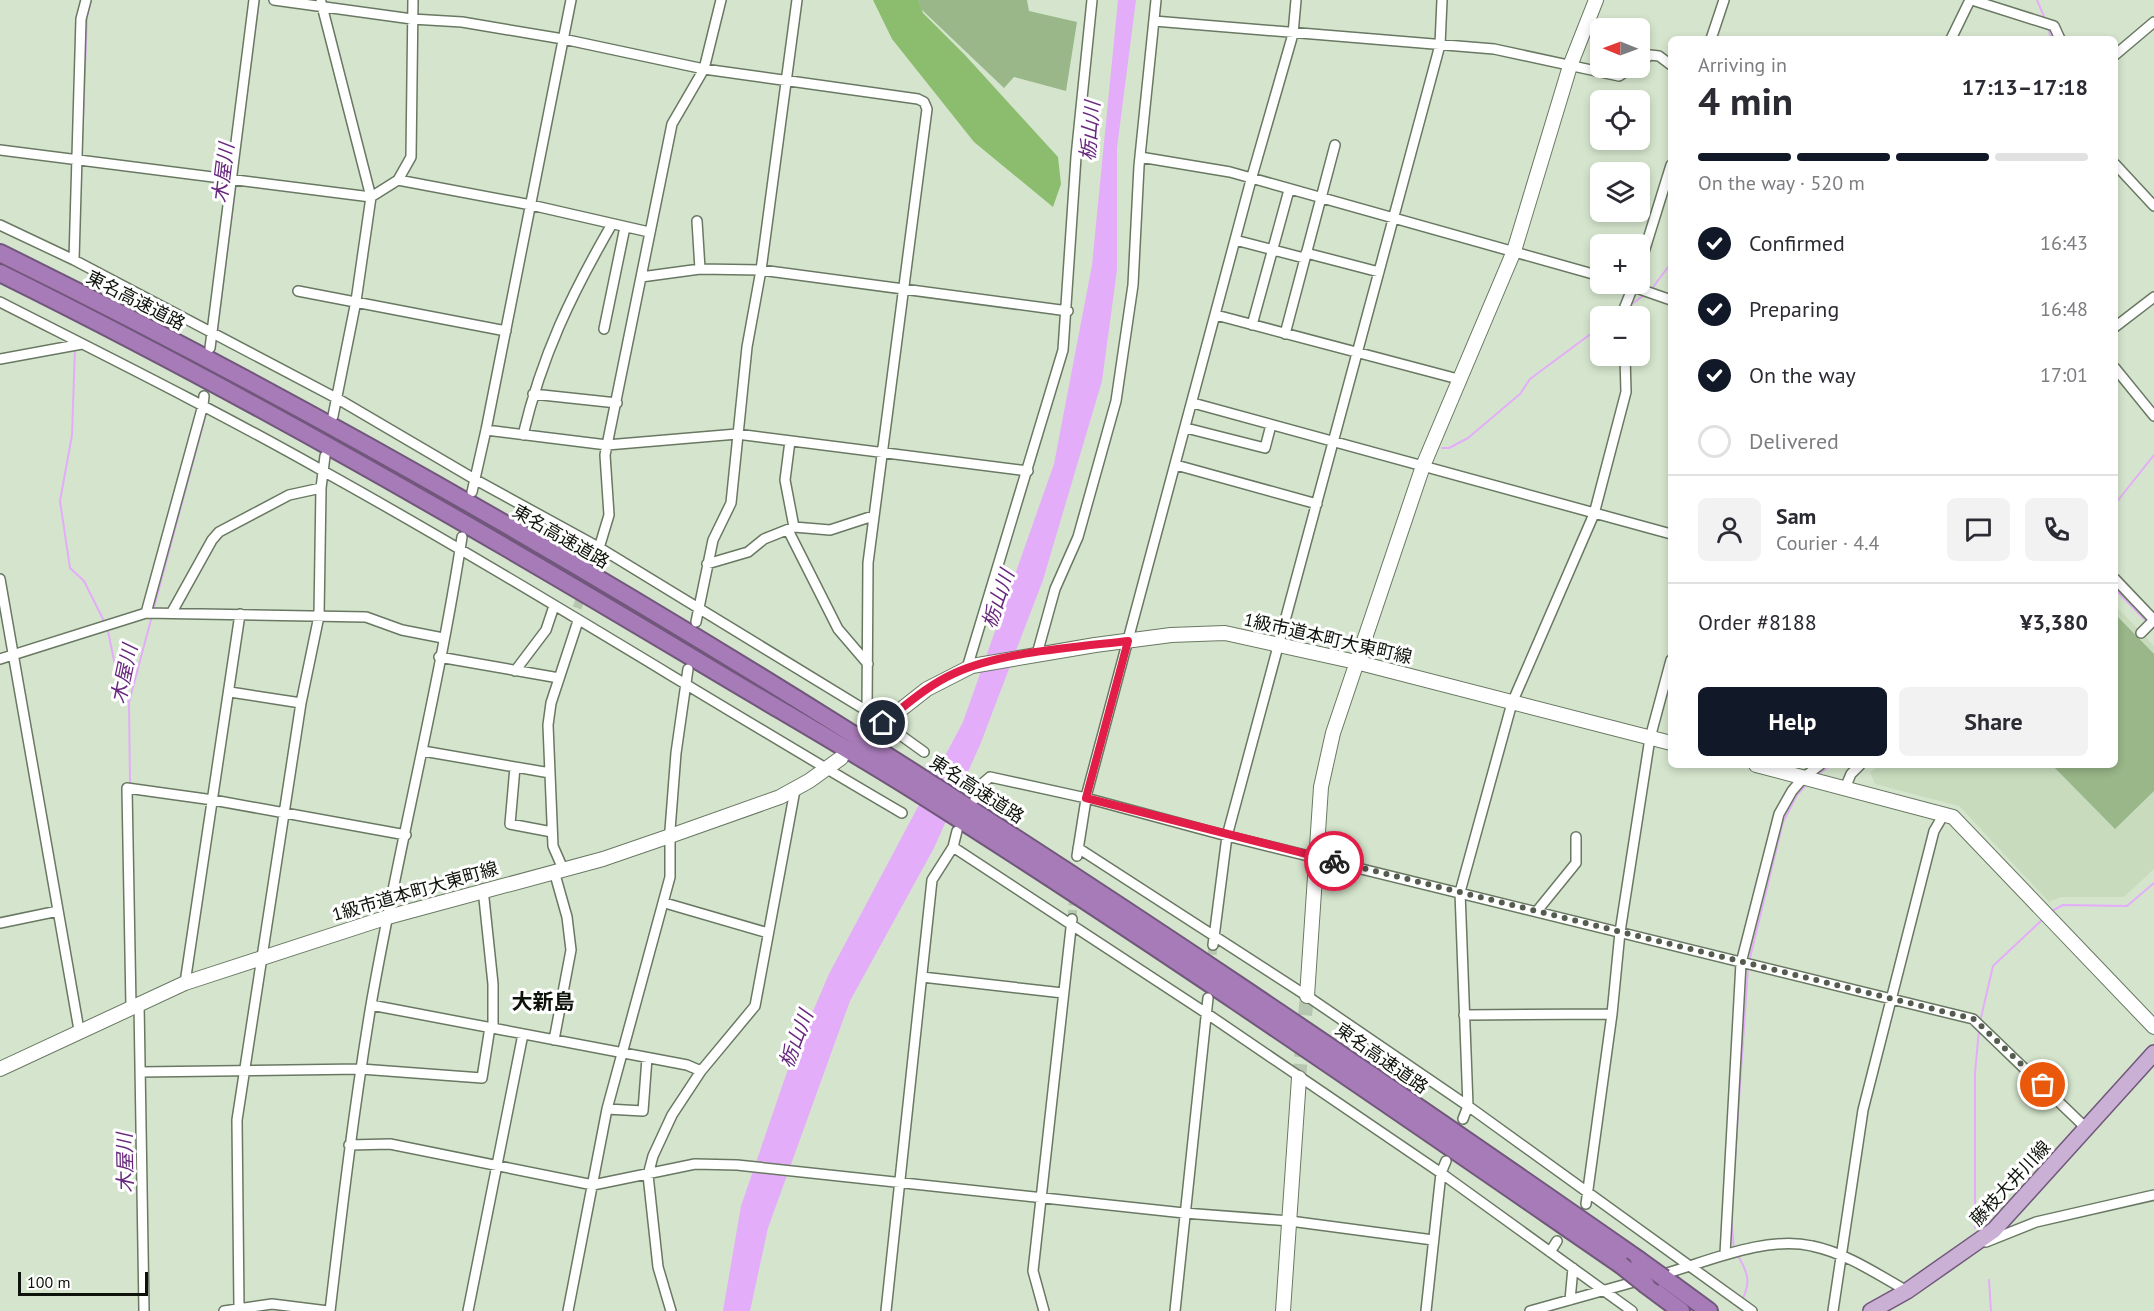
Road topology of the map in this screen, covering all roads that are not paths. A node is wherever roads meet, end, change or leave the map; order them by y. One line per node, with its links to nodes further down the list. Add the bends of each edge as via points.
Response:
1 (86, 0): 37 (street, via 81,19)
2 (254, 0): 40 (street)
3 (274, 0): 16 (street)
4 (352, 0): 17 (street)
5 (413, 0): 18 (street)
6 (571, 0): 25 (street)
7 (721, 0): 31 (street)
8 (797, 0): 33 (street)
9 (1092, 0): 74 (street, via 1076,157)
10 (1156, 0): 19 (street)
11 (1296, 0): 21 (street)
12 (1442, 0): 26 (street)
13 (1596, 0): 30 (street)
14 (1724, 0): 22 (street)
15 (1971, 0): 23 (street); 24 (street, via 2054,26)
16 (322, 3): 17 (street); 44 (street)
17 (351, 10): 18 (street)
18 (412, 19): 25 (street, via 462,22); 41 (street, via 411,158)
19 (1154, 21): 21 (street); 36 (street)
20 (2154, 22): 27 (street)
21 (1293, 34): 26 (street); 42 (street)
22 (1712, 36)
23 (1953, 36)
24 (2059, 36)
25 (563, 39): 31 (street); 46 (street)
26 (1440, 45): 30 (street, via 1494,49); 48 (street)
27 (2118, 52)
28 (1650, 55): 29 (street)
29 (1668, 62)
30 (1570, 66): 32 (street); 57 (street)
31 (704, 69): 33 (street); 53 (street, via 672,124)
32 (1590, 70)
33 (786, 80): 62 (street); 67 (street, via 924,102 927,109)
34 (1335, 145): 45 (street)
35 (0, 150): 37 (street)
36 (1140, 158): 42 (street, via 1230,172); 139 (street, via 1133,285 1116,401 1078,537 1055,589)
37 (77, 160): 40 (street); 60 (street)
38 (2118, 167): 47 (street)
39 (1668, 175): 54 (street)
40 (234, 178): 44 (street); 80 (street)
41 (398, 180): 44 (street); 46 (street)
42 (1251, 180): 43 (street); 55 (street)
43 (1289, 190): 45 (street); 56 (street)
44 (371, 198): 72 (street)
45 (1320, 198): 48 (street); 59 (street)
46 (531, 205): 50 (street); 79 (street)
47 (2154, 206)
48 (1393, 218): 57 (street); 63 (street)
49 (697, 221): 61 (street)
50 (612, 224): 52 (street); 89 (street, via 562,314)
51 (0, 225): 60 (street)
52 (625, 227): 53 (street); 78 (street)
53 (649, 232): 66 (street)
54 (1650, 234)
55 (1235, 240): 56 (street); 75 (street)
56 (1272, 250): 59 (street); 76 (street)
57 (1514, 251): 65 (street); 88 (street)
58 (0, 252): 169 (highway, 東名高速道路, via 329,424 628,598)
59 (1305, 256): 63 (street); 81 (street)
60 (74, 260): 80 (street)
61 (700, 268): 62 (street); 66 (street)
62 (761, 270): 67 (street); 99 (street)
63 (1378, 272): 84 (street)
64 (0, 273): 169 (highway, 東名高速道路, via 321,441)
65 (1590, 273)
66 (641, 277): 91 (street)
67 (903, 290): 74 (street); 104 (street)
68 (298, 291): 72 (street)
69 (1650, 292): 71 (street)
70 (2154, 297): 77 (street)
71 (1668, 299)
72 (356, 301): 79 (street); 90 (street)
73 (0, 302): 82 (street)
74 (1068, 310): 109 (street, via 1063,350)
75 (1216, 315): 76 (street); 92 (street)
76 (1252, 325): 81 (street)
77 (2118, 325)
78 (604, 329)
79 (506, 330): 98 (street)
80 (213, 334): 83 (street); 90 (street)
81 (1285, 334): 84 (street)
82 (82, 344): 85 (street); 93 (street)
83 (210, 348)
84 (1357, 353): 88 (street); 102 (street)
85 (0, 359)
86 (1625, 366): 114 (street, via 1626,392)
87 (2118, 372): 95 (street)
88 (1458, 379): 107 (street)
89 (533, 394): 91 (street); 100 (street)
90 (338, 399): 94 (street); 110 (street)
91 (616, 403): 103 (street)
92 (1193, 403): 96 (street); 97 (street)
93 (206, 404): 108 (street); 129 (street)
94 (333, 416)
95 (2154, 416)
96 (1271, 425): 97 (street, via 1264,448); 102 (street)
97 (1186, 428): 106 (street)
98 (486, 430): 100 (street); 110 (street)
99 (737, 434): 101 (street); 103 (street); 122 (street, via 731,503 713,540)
100 (523, 435): 103 (street)
101 (789, 441): 104 (street); 116 (street, via 785,480)
102 (1333, 442): 107 (street); 113 (street)
103 (607, 445): 119 (street, via 609,515)
104 (881, 453): 109 (street); 115 (street)
105 (325, 456): 108 (street)
106 (1176, 465): 113 (street); 137 (street)
107 (1423, 466): 114 (street); 143 (street)
108 (322, 470): 111 (street); 120 (street)
109 (1028, 471): 145 (street)
110 (476, 480): 112 (street); 119 (street)
111 (321, 488): 128 (street, via 289,495 219,532); 131 (street)
112 (472, 492)
113 (1317, 504): 138 (street)
114 (1594, 514): 117 (street); 153 (street)
115 (873, 516): 116 (street, via 830,530); 144 (street, via 868,563)
116 (791, 529): 122 (street, via 764,539 748,552); 144 (street, via 838,629)
117 (1668, 533)
118 (462, 537): 120 (street)
119 (600, 548): 121 (street); 127 (street)
120 (460, 549): 125 (street); 136 (street)
121 (596, 558)
122 (707, 564): 127 (street)
123 (0, 579): 140 (street)
124 (2118, 582): 133 (street)
125 (554, 606): 132 (street); 147 (street, via 546,630)
126 (578, 608): 132 (street)
127 (698, 610): 134 (street); 154 (street)
128 (172, 612): 129 (street); 130 (street)
129 (150, 613): 140 (street)
130 (240, 614): 131 (street); 151 (street)
131 (319, 616): 136 (street, via 366,617 402,630); 152 (street)
132 (576, 620): 149 (street); 150 (street)
133 (2154, 620): 135 (street)
134 (696, 622)
135 (2141, 633)
136 (443, 638): 141 (street)
137 (1128, 641): 138 (street, 1級市道本町大東町線, via 1205,633); 139 (street, 1級市道本町大東町線); 172 (street)
138 (1279, 643): 143 (street, 1級市道本町大東町線); 181 (street)
139 (1035, 654): 145 (street, 1級市道本町大東町線)
140 (12, 656): 142 (street); 189 (street)
141 (439, 657): 147 (street); 159 (street)
142 (0, 659)
143 (1356, 662): 153 (street, 1級市道本町大東町線); 184 (street, via 1326,761)
144 (868, 664): 154 (street)
145 (969, 667): 155 (street, 1級市道本町大東町線, via 927,689)
146 (688, 669): 150 (street)
147 (515, 671): 149 (street)
148 (1668, 671): 157 (street)
149 (559, 678): 167 (street, via 548,725)
150 (686, 685): 166 (street); 180 (street)
151 (230, 692): 152 (street); 173 (street)
152 (301, 703): 174 (street)
153 (1512, 703): 157 (street, 1級市道本町大東町線); 187 (street)
154 (867, 711): 155 (street)
155 (883, 723): 156 (street, 1級市道本町大東町線); 160 (street)
156 (871, 733)
157 (1650, 738): 158 (street, 1級市道本町大東町線); 194 (street)
158 (1668, 742)
159 (423, 752): 162 (street); 179 (street)
160 (924, 752)
161 (841, 758): 166 (street, 1級市道本町大東町線)
162 (515, 767): 167 (street); 178 (street, via 510,824)
163 (1768, 768): 168 (street)
164 (1816, 768): 168 (street)
165 (1857, 768): 170 (street)
166 (826, 769): 171 (street, 1級市道本町大東町線); 175 (street)
167 (550, 773): 178 (street)
168 (1804, 777): 170 (street); 198 (street, via 1779,814)
169 (921, 786): 176 (highway, 東名高速道路)
170 (1845, 788): 177 (street)
171 (795, 790): 180 (street, 1級市道本町大東町線); 195 (street)
172 (1086, 798): 176 (street, via 990,777); 181 (street); 196 (street, via 1078,852)
173 (213, 800): 174 (street); 200 (street); 205 (street, via 130,788)
174 (284, 812): 179 (street); 197 (street)
175 (902, 813)
176 (964, 813): 183 (street); 269 (highway, 東名高速道路, bridge, via 1621,1265); 270 (highway, 東名高速道路, bridge, via 1291,1019)
177 (1943, 813): 204 (street, via 1934,831); 210 (street, via 1959,821)
178 (552, 832): 185 (street)
179 (406, 835): 191 (street)
180 (670, 836): 185 (street, 1級市道本町大東町線); 188 (street, via 670,878)
181 (1227, 836): 184 (street); 196 (street)
182 (1576, 837): 190 (street, via 1576,863)
183 (953, 847): 192 (street); 199 (street, via 932,880)
184 (1316, 856): 187 (street); 202 (street)
185 (558, 870): 186 (street, 1級市道本町大東町線); 214 (street, via 571,950)
186 (483, 889): 191 (street, 1級市道本町大東町線); 211 (street, via 493,984)
187 (1460, 892): 190 (street); 209 (street)
188 (665, 903): 195 (street); 215 (street)
189 (58, 911): 193 (street); 212 (street)
190 (1537, 911): 194 (street)
191 (388, 917): 197 (street, 1級市道本町大東町線); 206 (street)
192 (1071, 922): 201 (street); 207 (street)
193 (0, 923)
194 (1620, 932): 198 (street); 208 (street)
195 (768, 933): 221 (street, via 755,1006)
196 (1214, 940): 202 (street)
197 (261, 957): 200 (street, 1級市道本町大東町線); 220 (street)
198 (1741, 963): 204 (street); 247 (street)
199 (922, 977): 201 (street); 233 (street)
200 (185, 983): 205 (street, 1級市道本町大東町線)
201 (1063, 993): 237 (street)
202 (1307, 996): 224 (street)
203 (1208, 998): 207 (street)
204 (1890, 999): 227 (street, via 1974,1019); 248 (street, via 1863,1110)
205 (135, 1005): 212 (street, 1級市道本町大東町線); 222 (street)
206 (371, 1005): 211 (street); 219 (street)
207 (1206, 1013): 223 (street); 240 (street)
208 (1612, 1014): 209 (street); 235 (street)
209 (1464, 1015): 224 (street)
210 (2154, 1027)
211 (491, 1028): 213 (street); 219 (street, via 482,1078)
212 (79, 1030): 218 (street, 1級市道本町大東町線)
213 (523, 1034): 214 (street); 230 (street)
214 (554, 1040): 215 (street)
215 (622, 1053): 217 (street); 225 (street)
216 (2154, 1053): 227 (main road, 藤枝大井川線)
217 (648, 1058): 221 (street); 225 (street, via 643,1111)
218 (0, 1069)
219 (361, 1069): 220 (street); 228 (street)
220 (244, 1070): 222 (street); 254 (street, via 235,1137)
221 (701, 1071): 232 (street, via 672,1115)
222 (140, 1072): 256 (street)
223 (1299, 1078): 231 (street); 241 (street)
224 (1468, 1106): 226 (street); 235 (street)
225 (608, 1109): 234 (street)
226 (1462, 1119)
227 (2087, 1129): 239 (main road, 藤枝大井川線)
228 (349, 1145): 230 (street, via 390,1144); 258 (street)
229 (1446, 1161): 231 (street)
230 (497, 1164): 234 (street); 259 (street)
231 (1441, 1173): 243 (street); 246 (street)
232 (648, 1175): 233 (street, via 695,1164 737,1165); 234 (street); 261 (street, via 658,1267)
233 (899, 1184): 237 (street); 262 (street)
234 (593, 1185): 260 (street)
235 (1589, 1192): 238 (street); 249 (street)
236 (2154, 1195): 242 (street)
237 (1040, 1197): 240 (street); 263 (street, via 1033,1271)
238 (1586, 1204)
239 (2013, 1212): 242 (street, via 2012,1220); 245 (main road, 藤枝大井川線)
240 (1184, 1213): 241 (street); 264 (street)
241 (1290, 1221): 243 (street); 265 (street)
242 (2020, 1229): 245 (street)
243 (1433, 1239): 266 (street)
244 (1557, 1241): 246 (street)
245 (1970, 1250): 252 (main road, 藤枝大井川線)
246 (1550, 1252): 250 (street)
247 (1725, 1254): 248 (street, via 1789,1244 1810,1245); 249 (street)
248 (1840, 1254): 252 (street); 272 (street)
249 (1689, 1267): 251 (street); 271 (street)
250 (1573, 1268): 251 (street); 253 (street)
251 (1604, 1290): 253 (street); 268 (street)
252 (1907, 1291): 273 (main road, 藤枝大井川線)
253 (1570, 1300): 267 (street)
254 (239, 1308): 255 (street, via 272,1304); 257 (street)
255 (291, 1309): 258 (street)
256 (144, 1311)
257 (224, 1311)
258 (329, 1311)
259 (468, 1311)
260 (568, 1311)
261 (671, 1311)
262 (886, 1311)
263 (1044, 1311)
264 (1175, 1311)
265 (1283, 1311)
266 (1426, 1311)
267 (1530, 1311)
268 (1632, 1311)
269 (1681, 1311)
270 (1709, 1311)
271 (1752, 1311)
272 (1833, 1311)
273 (1871, 1311)

